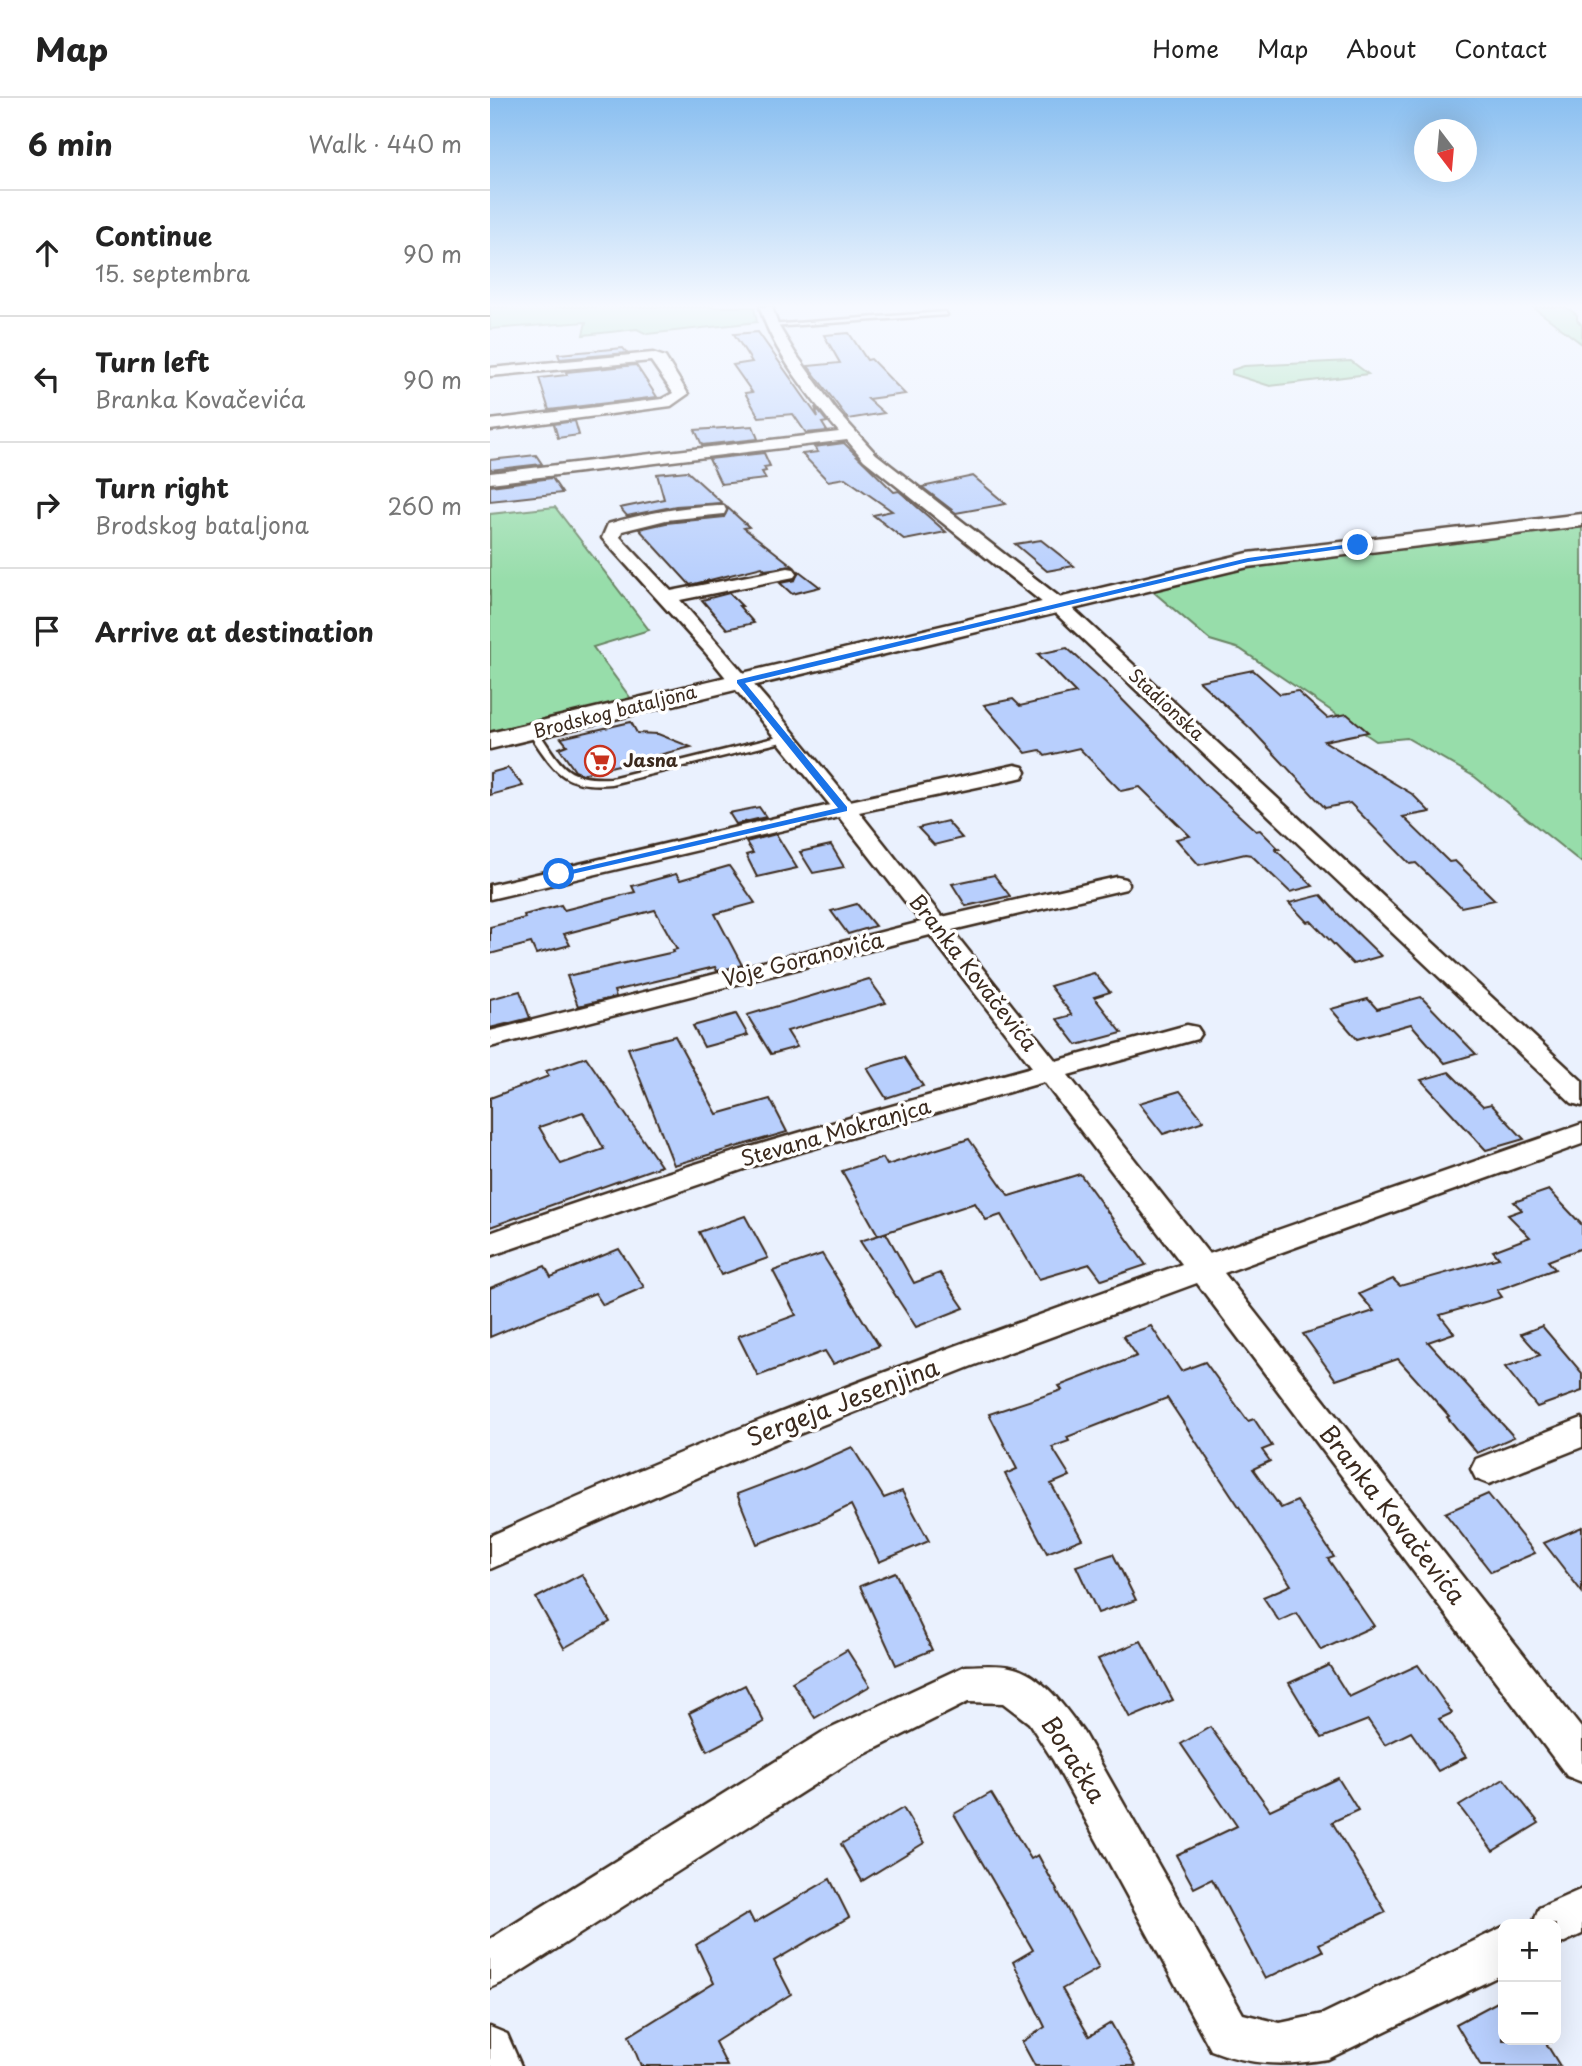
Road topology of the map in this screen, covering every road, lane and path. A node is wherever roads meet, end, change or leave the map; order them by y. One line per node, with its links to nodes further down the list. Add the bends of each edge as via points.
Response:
1 (673, 399): 3 (street)
2 (822, 399): 4 (street, Stadionska)
3 (490, 425)
4 (850, 435): 5 (street); 10 (street, Stadionska, via 870,457)
5 (490, 478)
6 (718, 510): 9 (street, via 629,522 610,533)
7 (1582, 520): 10 (street, Brodskog bataljona, via 1248,560)
8 (788, 573): 9 (street)
9 (669, 597): 11 (street)
10 (1060, 607): 11 (street, Brodskog bataljona); 23 (street, Stadionska)
11 (740, 681): 12 (street, Brodskog bataljona); 13 (street, Branka Kovačevića)
12 (533, 732): 13 (lane, via 567,777 589,784); 14 (street, Brodskog bataljona)
13 (786, 738): 16 (street, Branka Kovačevića)
14 (490, 741)
15 (1015, 772): 16 (street)
16 (844, 809): 18 (street); 19 (street, Branka Kovačevića)
17 (1117, 884): 19 (street, Voje Goranovića)
18 (490, 892)
19 (936, 926): 21 (street, Voje Goranovića); 22 (street, Branka Kovačevića)
20 (1187, 1033): 22 (street, Stevana Mokranjca)
21 (490, 1040)
22 (1050, 1072): 25 (street, Stevana Mokranjca, via 596,1204); 26 (street, Branka Kovačevića)
23 (1582, 1097)
24 (1582, 1134): 26 (street)
25 (490, 1245)
26 (1202, 1269): 29 (street, Sergeja Jesenjina, via 821,1408); 30 (street, Branka Kovačevića)
27 (1582, 1432): 28 (street)
28 (1489, 1469)
29 (490, 1553)
30 (1582, 1762)
31 (1582, 1911): 32 (street)
32 (1561, 1921)
33 (1498, 1952): 34 (street, Boračka, via 1328,2036 1280,2047 1228,2033 1068,1746 1043,1710 1010,1685 965,1684 836,1747)
34 (490, 1965)
35 (490, 2051): 36 (street)
36 (497, 2066)

